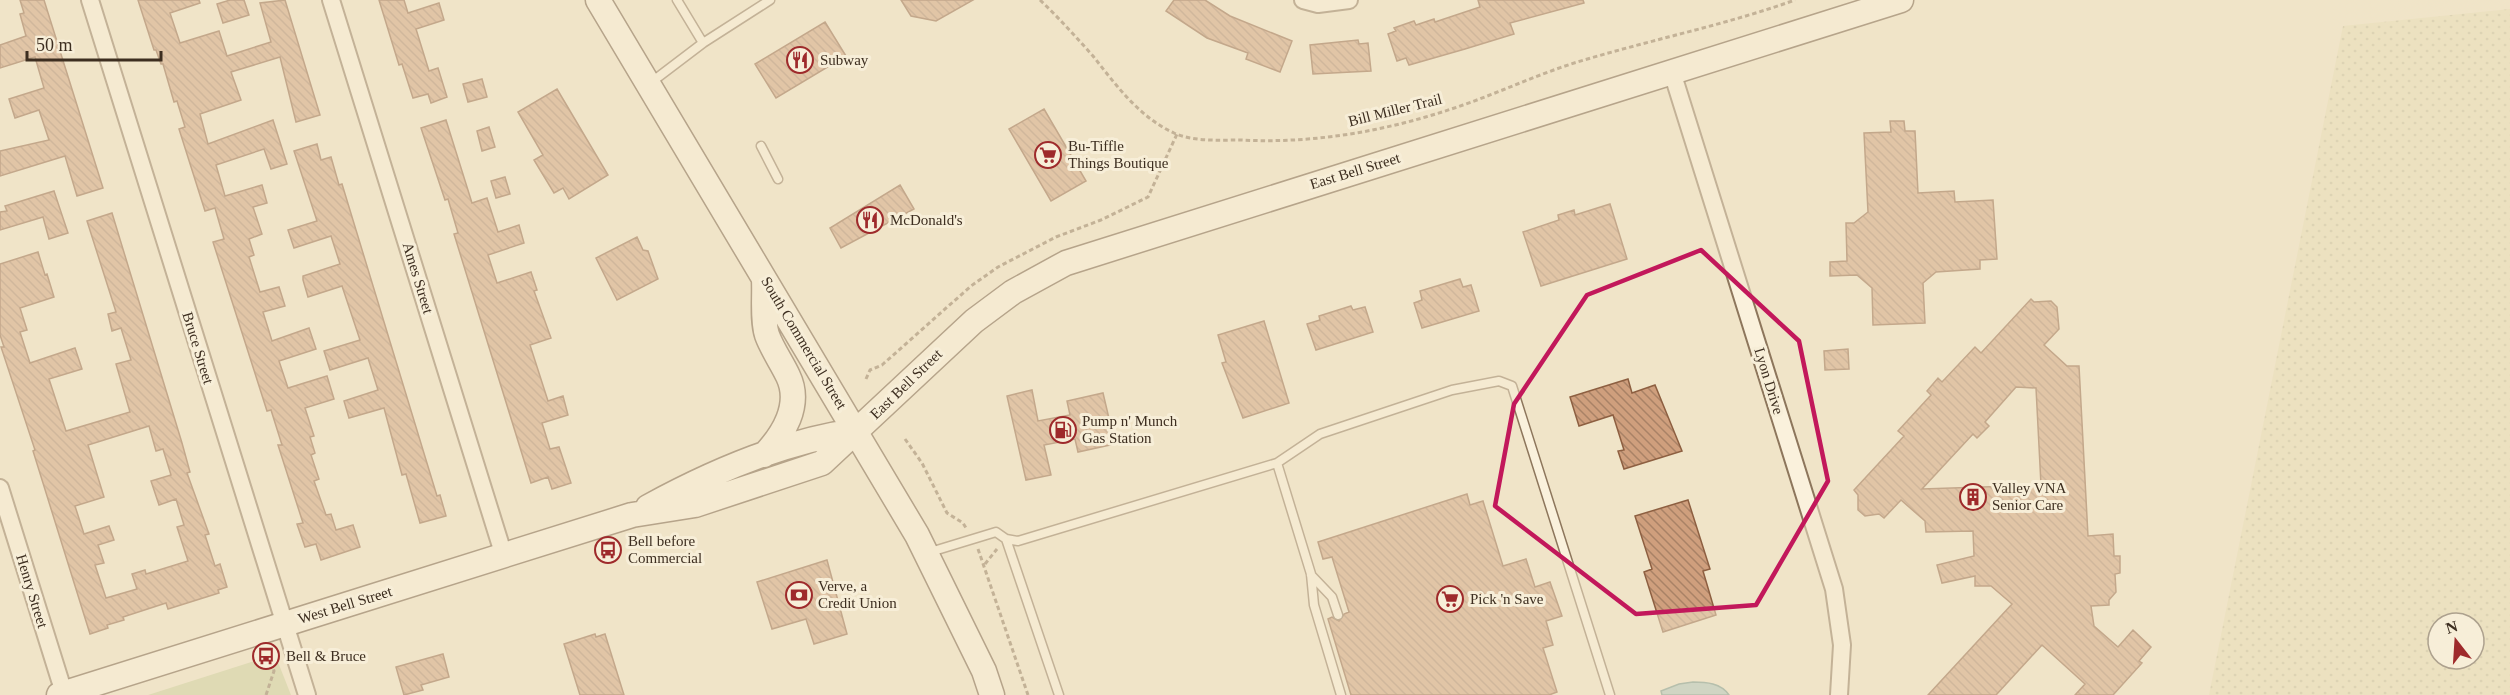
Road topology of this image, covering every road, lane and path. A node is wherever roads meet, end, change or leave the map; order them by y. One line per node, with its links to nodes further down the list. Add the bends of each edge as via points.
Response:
1 (90, 0): 29 (street, Bruce Street)
2 (331, 0): 26 (street, Ames Street)
3 (598, 0): 13 (main road, South Commercial Street)
4 (677, 0): 11 (lane)
5 (771, 0): 11 (lane)
6 (1040, 0): 9 (path, Bill Miller Trail, via 1121,91 1150,119 1168,130 1205,139 1278,142 1408,122 1589,58 1732,21)
7 (1303, 0): 8 (street, via 1318,4)
8 (1349, 0)
9 (1795, 0)
10 (1901, 0): 12 (main road, East Bell Street)
11 (703, 43): 13 (lane)
12 (1672, 72): 17 (main road, East Bell Street, via 1066,263 1013,292 974,321); 39 (street, Lyon Drive, via 1834,590 1842,645)
13 (649, 84): 16 (main road, South Commercial Street)
14 (761, 146): 15 (lane)
15 (778, 179)
16 (764, 277): 17 (main road, South Commercial Street); 19 (main road, via 767,334 790,379 792,405 780,436)
17 (856, 431): 19 (main road, West Bell Street, via 815,437); 22 (main road, West Bell Street, via 822,463 695,505); 25 (main road, South Commercial Street)
18 (904, 439): 24 (path, via 922,463 947,513 963,523)
19 (764, 456): 22 (main road, West Bell Street, via 688,485)
20 (1276, 463): 23 (lane, via 1018,541); 27 (lane); 38 (lane, via 1320,434 1441,394 1476,383 1499,381 1512,387)
21 (0, 488): 31 (street, Henry Street)
22 (632, 515): 26 (main road, West Bell Street)
23 (1006, 538): 24 (lane, via 996,532); 36 (lane)
24 (974, 539): 25 (lane); 35 (path)
25 (926, 553): 34 (main road, South Commercial Street)
26 (504, 556): 29 (main road, West Bell Street)
27 (1311, 574): 28 (lane, via 1332,597); 37 (lane, via 1314,605)
28 (1338, 615)
29 (284, 624): 31 (main road, West Bell Street); 33 (street, Bruce Street)
30 (270, 656): 32 (path, via 274,671)
31 (61, 694)
32 (266, 695)
33 (308, 695)
34 (992, 695)
35 (1028, 695)
36 (1059, 695)
37 (1341, 695)
38 (1610, 695)
39 (1839, 695)

